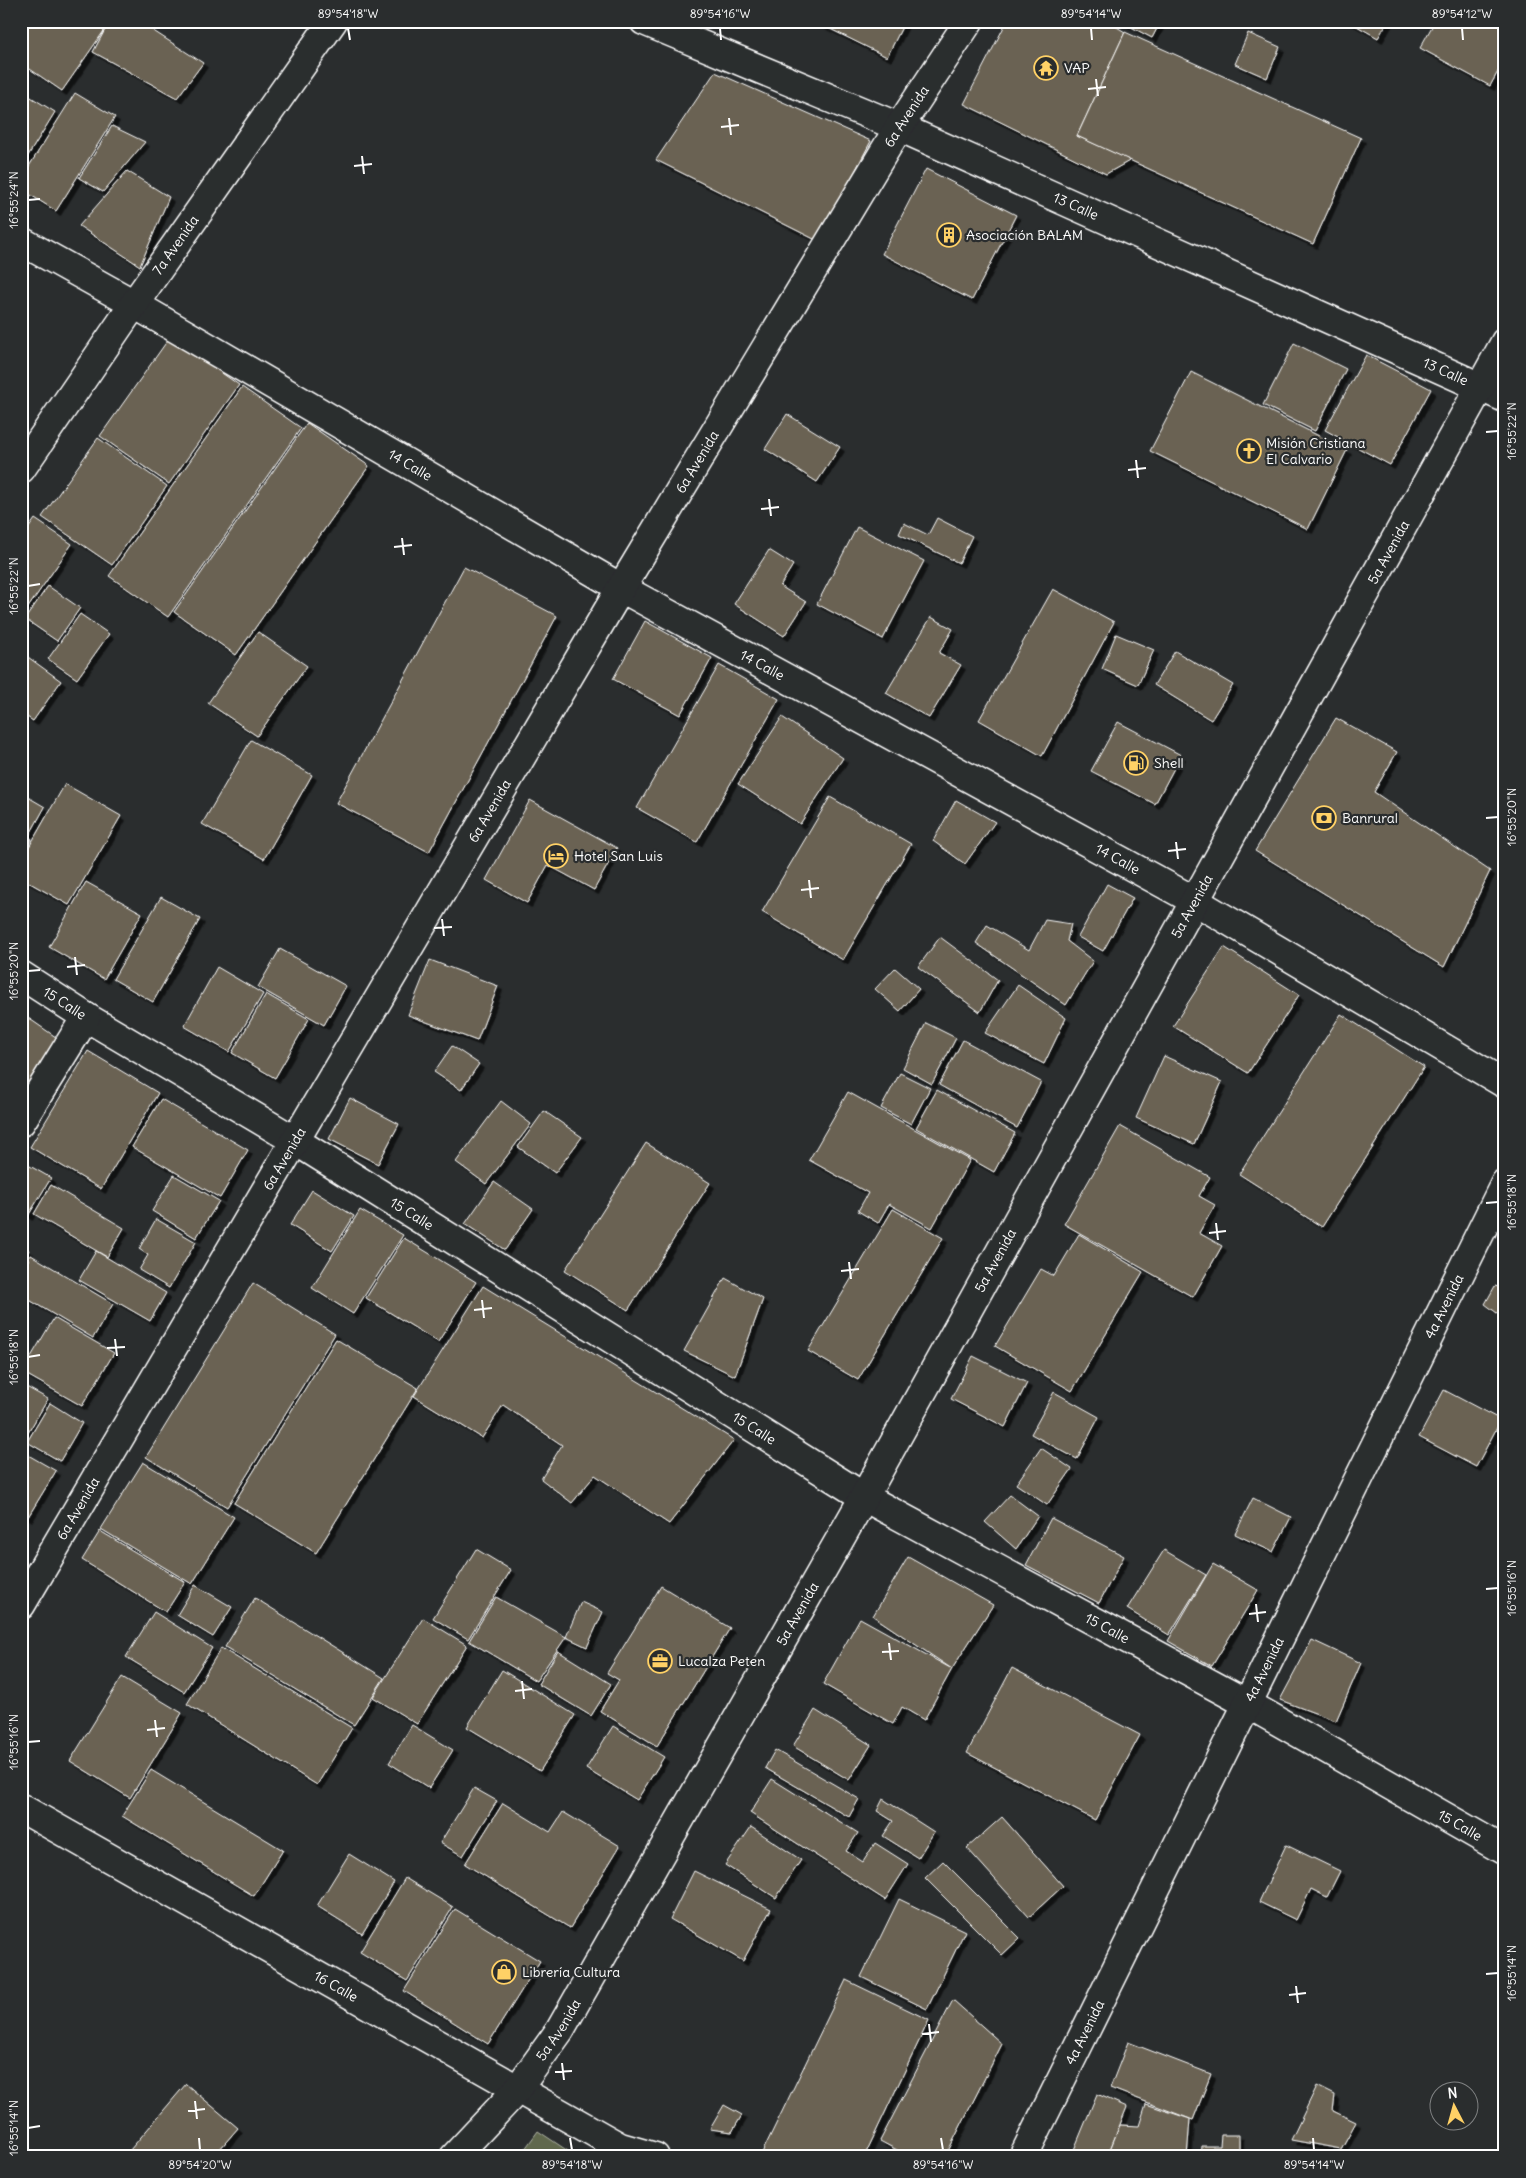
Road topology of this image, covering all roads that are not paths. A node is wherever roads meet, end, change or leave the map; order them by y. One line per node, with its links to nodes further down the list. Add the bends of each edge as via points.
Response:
1 (333, 21): 6 (street, 7a Avenida)
2 (644, 21): 4 (street, 13 Calle)
3 (969, 21): 4 (street, 6a Avenida)
4 (899, 128): 8 (street, 13 Calle); 11 (street, 6a Avenida)
5 (21, 241): 6 (street, 14 Calle)
6 (134, 304): 10 (street, 7a Avenida); 11 (street, 14 Calle)
7 (1505, 342): 8 (street, 5a Avenida)
8 (1480, 387): 9 (street, 13 Calle); 12 (street, 5a Avenida)
9 (1505, 398)
10 (21, 470)
11 (621, 588): 12 (street, 14 Calle); 17 (street, 6a Avenida)
12 (1195, 901): 15 (street, 14 Calle); 19 (street, 5a Avenida)
13 (21, 976): 14 (street, 15 Calle)
14 (86, 1016): 16 (street); 17 (street, 15 Calle)
15 (1505, 1084)
16 (21, 1122)
17 (294, 1140): 19 (street, 15 Calle); 20 (street, 6a Avenida)
18 (1505, 1183): 21 (street, 4a Avenida)
19 (864, 1497): 21 (street, 15 Calle); 24 (street, 5a Avenida, via 560,2030)
20 (21, 1605)
21 (1248, 1704): 23 (street, 15 Calle); 27 (street, 4a Avenida)
22 (21, 1808): 24 (street, 16 Calle)
23 (1505, 1851)
24 (517, 2090): 25 (street, 5a Avenida); 26 (street, 16 Calle, via 620,2147)
25 (454, 2157)
26 (655, 2157)
27 (1023, 2157)

